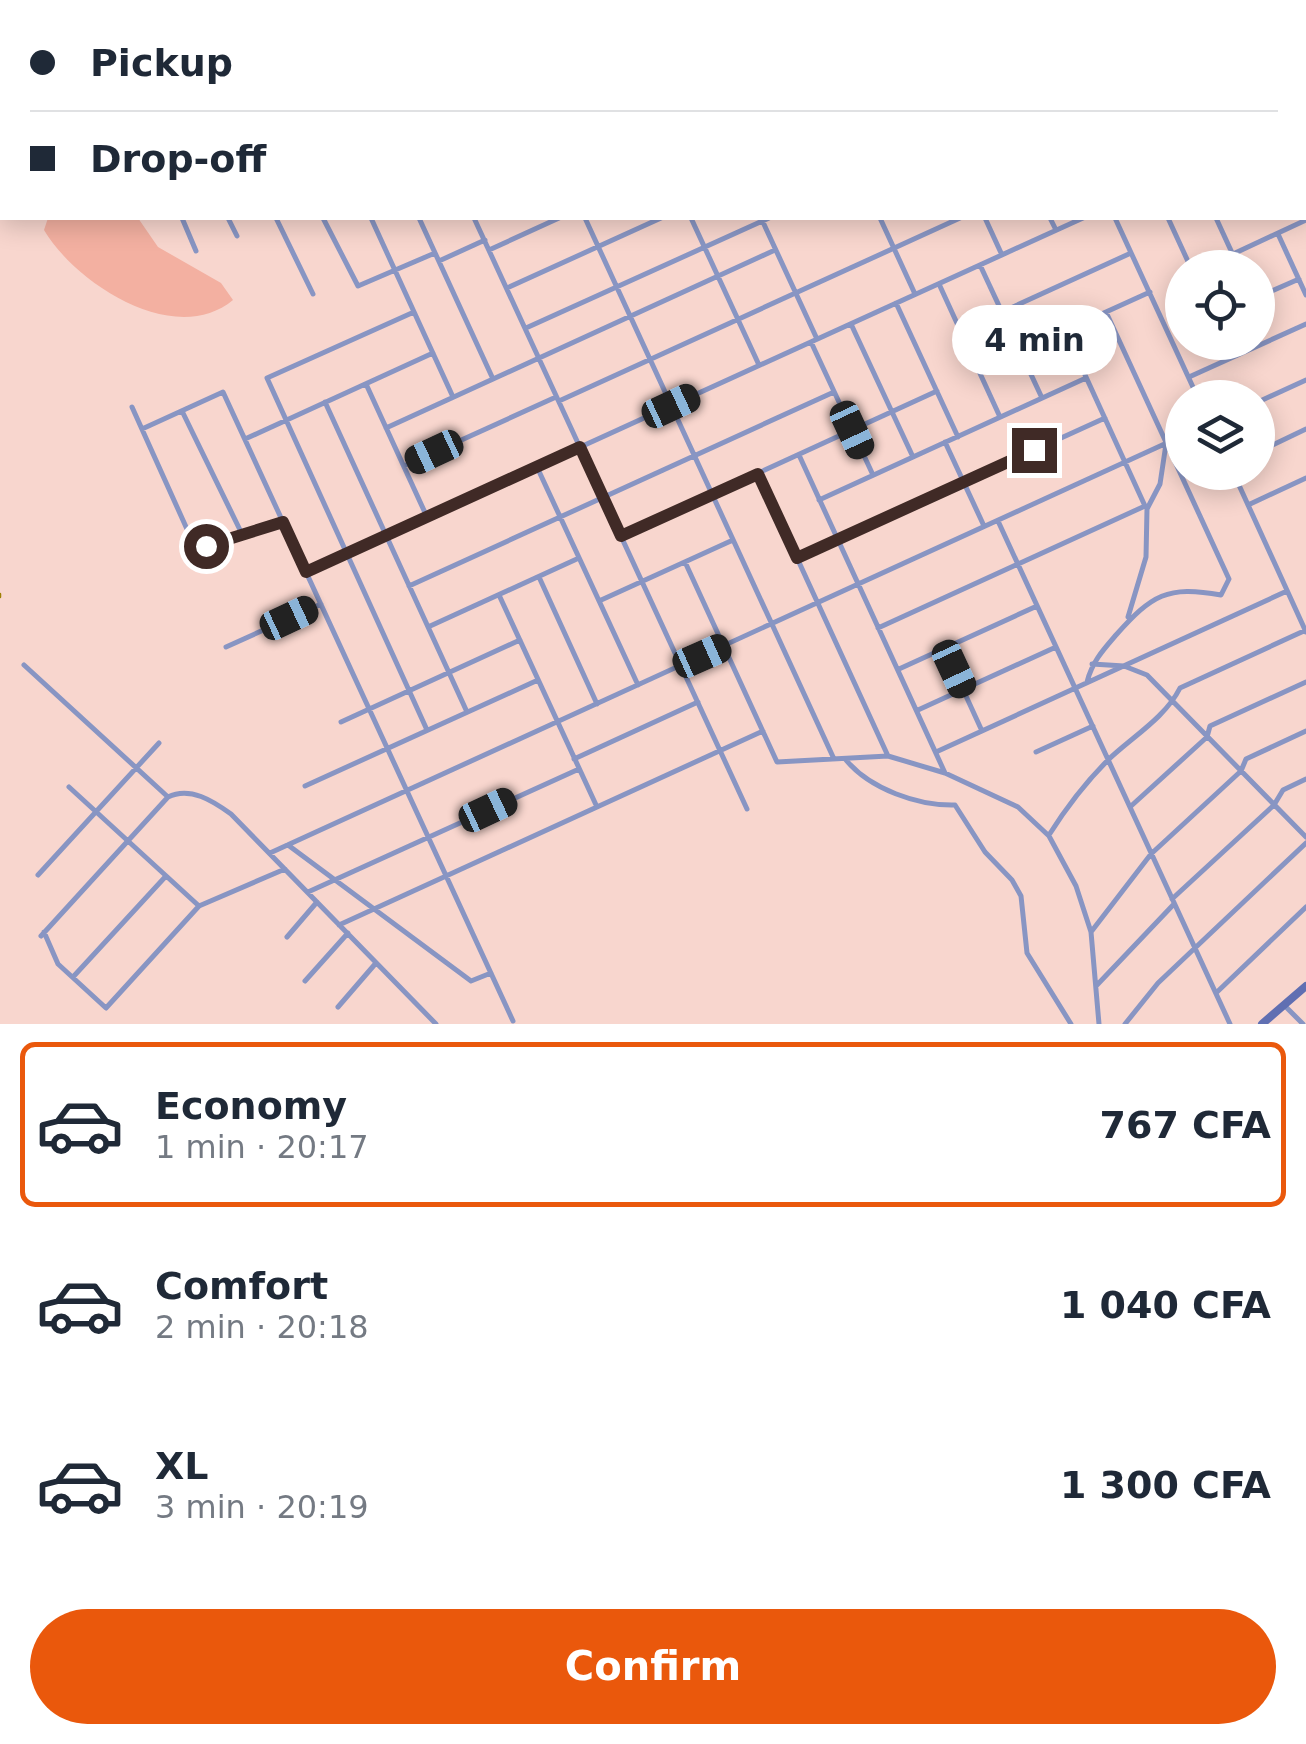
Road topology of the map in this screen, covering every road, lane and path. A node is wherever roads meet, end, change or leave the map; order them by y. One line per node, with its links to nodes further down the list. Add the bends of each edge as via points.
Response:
1 (183, 220): 35 (street)
2 (229, 220): 25 (street)
3 (277, 220): 50 (street)
4 (324, 220): 41 (street, via 354,284)
5 (371, 220): 41 (street)
6 (420, 220): 37 (street)
7 (475, 220): 26 (street)
8 (555, 220): 30 (street)
9 (585, 220): 27 (street)
10 (657, 220): 27 (street)
11 (692, 220): 28 (street)
12 (760, 220): 28 (street)
13 (765, 220): 31 (street)
14 (881, 220): 29 (street)
15 (956, 220): 29 (street)
16 (985, 220): 38 (street)
17 (1051, 220): 23 (street)
18 (1078, 220): 23 (street)
19 (1116, 220): 36 (street)
20 (1169, 220): 32 (street)
21 (1217, 220): 33 (street)
22 (1306, 220): 24 (street)
23 (1056, 230): 38 (street)
24 (1278, 233): 34 (street); 43 (street)
25 (237, 236)
26 (485, 240): 30 (street); 39 (street)
27 (598, 246): 45 (street); 46 (street)
28 (704, 247): 42 (street); 45 (street)
29 (894, 248): 49 (street); 51 (street)
30 (489, 250): 46 (street)
31 (776, 250): 42 (street); 49 (street)
32 (1183, 250)
33 (1230, 250)
34 (1241, 250)
35 (196, 251)
36 (1131, 252): 48 (street); 55 (street)
37 (435, 253): 39 (street); 41 (street)
38 (1002, 255): 40 (street)
39 (439, 261): 73 (street)
40 (980, 264): 44 (street); 55 (street)
41 (395, 271): 54 (street)
42 (718, 276): 57 (street); 58 (street)
43 (1299, 279): 47 (street); 52 (street)
44 (939, 283): 51 (street); 87 (street)
45 (616, 287): 57 (street); 62 (street)
46 (507, 288): 62 (street)
47 (1275, 290)
48 (1150, 292): 56 (street); 61 (street)
49 (795, 293): 58 (street); 64 (street)
50 (313, 294)
51 (915, 294): 53 (street)
52 (1306, 294)
53 (896, 303): 59 (street); 77 (street)
54 (414, 312): 66 (street); 89 (street, via 271,375)
55 (1002, 312): 65 (street)
56 (1106, 312): 63 (street); 97 (street)
57 (630, 316): 67 (street); 68 (street)
58 (738, 319): 68 (street); 70 (street)
59 (851, 324): 64 (street); 86 (street)
60 (1306, 324): 72 (street)
61 (1165, 326)
62 (526, 328): 67 (street)
63 (1065, 331): 65 (street); 71 (street)
64 (814, 340): 70 (street); 76 (street)
65 (1020, 352): 80 (street)
66 (433, 353): 75 (street); 79 (street)
67 (539, 358): 73 (street); 81 (street)
68 (650, 359): 81 (street); 83 (street)
69 (1180, 360): 72 (street)
70 (759, 366): 83 (street)
71 (1086, 378): 80 (street); 88 (street)
72 (1189, 378)
73 (493, 379): 79 (street)
74 (1306, 380): 78 (street)
75 (366, 384): 82 (street); 90 (street)
76 (834, 392): 92 (street); 103 (street)
77 (937, 392): 86 (street); 94 (street)
78 (1275, 394)
79 (453, 397): 90 (street)
80 (1042, 398): 87 (street)
81 (558, 399): 100 (street); 106 (street)
82 (325, 402): 89 (street); 124 (street)
83 (671, 406): 100 (street); 103 (street)
84 (132, 407): 91 (street)
85 (182, 411): 91 (street); 95 (street, via 223,392); 123 (street)
86 (892, 412): 92 (street); 104 (street)
87 (1000, 417): 94 (street)
88 (1105, 418): 105 (street); 111 (street)
89 (285, 421): 95 (street); 128 (street)
90 (386, 428): 106 (street)
91 (142, 429): 123 (street, via 195,542 230,542)
92 (852, 430): 102 (street); 109 (street)
93 (1306, 430): 99 (street)
94 (958, 436): 96 (street)
95 (245, 439): 121 (street)
96 (946, 442): 104 (street); 111 (street)
97 (1165, 442)
98 (1165, 444): 105 (street)
99 (1275, 444)
100 (580, 447): 107 (street); 115 (street)
101 (1165, 451): 145 (street)
102 (798, 455): 108 (street); 116 (street)
103 (694, 456): 114 (street); 115 (street)
104 (913, 457): 109 (street)
105 (1126, 462): 120 (street); 132 (street, via 1146,506)
106 (404, 466): 118 (street)
107 (537, 467): 118 (street); 119 (street)
108 (758, 474): 114 (street); 130 (street)
109 (873, 476): 116 (street)
110 (1306, 478): 117 (street)
111 (964, 482): 122 (street); 127 (street)
112 (1187, 490): 145 (street, via 1229,579 1221,595 1185,589 1156,598 1139,606)
113 (1241, 490): 117 (street)
114 (712, 494): 125 (street); 126 (street)
115 (603, 498): 119 (street); 125 (street)
116 (819, 500): 127 (street)
117 (1248, 505): 138 (street)
118 (428, 517): 124 (street)
119 (560, 517): 129 (street); 137 (street)
120 (998, 521): 122 (street); 132 (street)
121 (283, 522): 123 (street); 133 (street)
122 (984, 527): 136 (street)
123 (242, 532)
124 (386, 536): 128 (street); 137 (street)
125 (621, 536): 135 (street)
126 (733, 540): 131 (street); 144 (street)
127 (838, 540): 130 (street); 136 (street)
128 (346, 554): 133 (street); 166 (street)
129 (579, 558): 134 (street); 140 (street)
130 (797, 558): 141 (street)
131 (685, 562): 135 (street); 150 (street)
132 (1018, 564): 143 (street); 147 (street)
133 (306, 572): 142 (street)
134 (539, 577): 139 (street); 169 (street)
135 (642, 581): 140 (street); 156 (street)
136 (858, 584): 141 (street); 147 (street)
137 (409, 586): 146 (street)
138 (1287, 591): 148 (street); 157 (street)
139 (499, 595): 146 (street); 149 (street)
140 (599, 601): 163 (street)
141 (817, 603): 144 (street); 186 (street)
142 (321, 604): 151 (street); 170 (street)
143 (1037, 606): 152 (street); 153 (street)
144 (772, 624): 150 (street); 188 (street)
145 (1126, 624): 154 (street)
146 (428, 628): 159 (street)
147 (878, 628): 158 (street)
148 (1306, 631): 168 (street, via 1180,688)
149 (520, 640): 159 (street); 160 (street)
150 (724, 646): 156 (street); 177 (street)
151 (226, 647)
152 (1056, 647): 164 (street); 165 (street)
153 (944, 648): 158 (street); 165 (street)
154 (1092, 664): 157 (street); 161 (street)
155 (24, 666): 191 (street)
156 (681, 666): 163 (street); 167 (street)
157 (1124, 666): 161 (street); 168 (street, via 1147,675)
158 (898, 670): 171 (street)
159 (449, 672): 166 (street); 172 (street)
160 (538, 680): 172 (street); 174 (street)
161 (1087, 682): 164 (street)
162 (1306, 682): 180 (street, via 1210,726)
163 (638, 685): 169 (street)
164 (1075, 688): 175 (street); 178 (street)
165 (963, 689): 171 (street); 178 (street)
166 (409, 691): 170 (street); 176 (street)
167 (698, 702): 183 (street); 187 (street)
168 (1173, 702): 180 (street); 190 (street)
169 (597, 704): 174 (street)
170 (369, 709): 173 (street); 182 (street)
171 (916, 711): 184 (street)
172 (468, 712): 176 (street)
173 (341, 722)
174 (557, 722): 187 (street); 198 (street)
175 (1092, 726): 185 (street); 190 (street)
176 (427, 730): 182 (street)
177 (763, 731): 183 (street); 188 (street, via 777,762)
178 (982, 731): 184 (street)
179 (1306, 732): 193 (street, via 1246,759)
180 (1207, 737): 193 (street); 202 (street)
181 (159, 743): 191 (street)
182 (387, 748): 196 (street); 198 (street)
183 (720, 751): 201 (street); 203 (street)
184 (936, 752): 194 (street)
185 (1036, 752)
186 (888, 756): 189 (street); 194 (street)
187 (574, 759): 192 (street)
188 (834, 759): 189 (street)
189 (845, 759): 239 (street, via 856,772 924,806 955,805 1021,896 1027,952)
190 (1108, 760): 202 (street); 205 (street)
191 (136, 768): 199 (street); 204 (street)
192 (579, 768): 201 (street); 206 (street)
193 (1241, 771): 200 (street); 211 (street)
194 (945, 773): 205 (street, via 1018,807)
195 (1306, 779): 200 (street, via 1283,790)
196 (305, 786)
197 (69, 787): 204 (street)
198 (407, 791): 206 (street); 209 (street)
199 (168, 797): 208 (street); 210 (street, via 179,792 212,800)
200 (1274, 805): 207 (street); 219 (street)
201 (596, 807): 215 (street)
202 (1130, 807): 211 (street)
203 (746, 809)
204 (96, 812): 208 (street); 213 (street)
205 (1049, 836): 224 (street)
206 (428, 837): 215 (street); 216 (street)
207 (1306, 840): 227 (street)
208 (128, 841): 214 (street); 230 (street, via 43,934)
209 (288, 845): 210 (street); 216 (street)
210 (270, 853): 212 (street)
211 (1151, 854): 219 (street); 224 (street)
212 (285, 870): 217 (street); 220 (street)
213 (38, 874)
214 (166, 876): 220 (street); 230 (street)
215 (446, 876): 222 (street); 229 (street)
216 (335, 880): 217 (street); 222 (street)
217 (308, 892): 218 (street)
218 (317, 902): 223 (street); 226 (street)
219 (1173, 902): 227 (street); 232 (street)
220 (199, 906): 230 (street, via 106,1008)
221 (1306, 907): 234 (street)
222 (374, 909): 223 (street); 229 (street, via 472,981)
223 (340, 925): 225 (street)
224 (1091, 932): 232 (street)
225 (348, 933): 228 (street); 231 (street)
226 (287, 937)
227 (1194, 947): 234 (street); 241 (street)
228 (376, 963): 236 (street); 238 (street)
229 (491, 973): 237 (street)
230 (73, 978)
231 (305, 981)
232 (1097, 986): 240 (street)
233 (1306, 986): 235 (main road)
234 (1216, 993): 242 (street)
235 (1283, 1004): 243 (main road); 244 (street)
236 (338, 1007)
237 (513, 1021)
238 (436, 1024)
239 (1072, 1024)
240 (1099, 1024)
241 (1124, 1024)
242 (1230, 1024)
243 (1262, 1024)
244 (1304, 1024)

